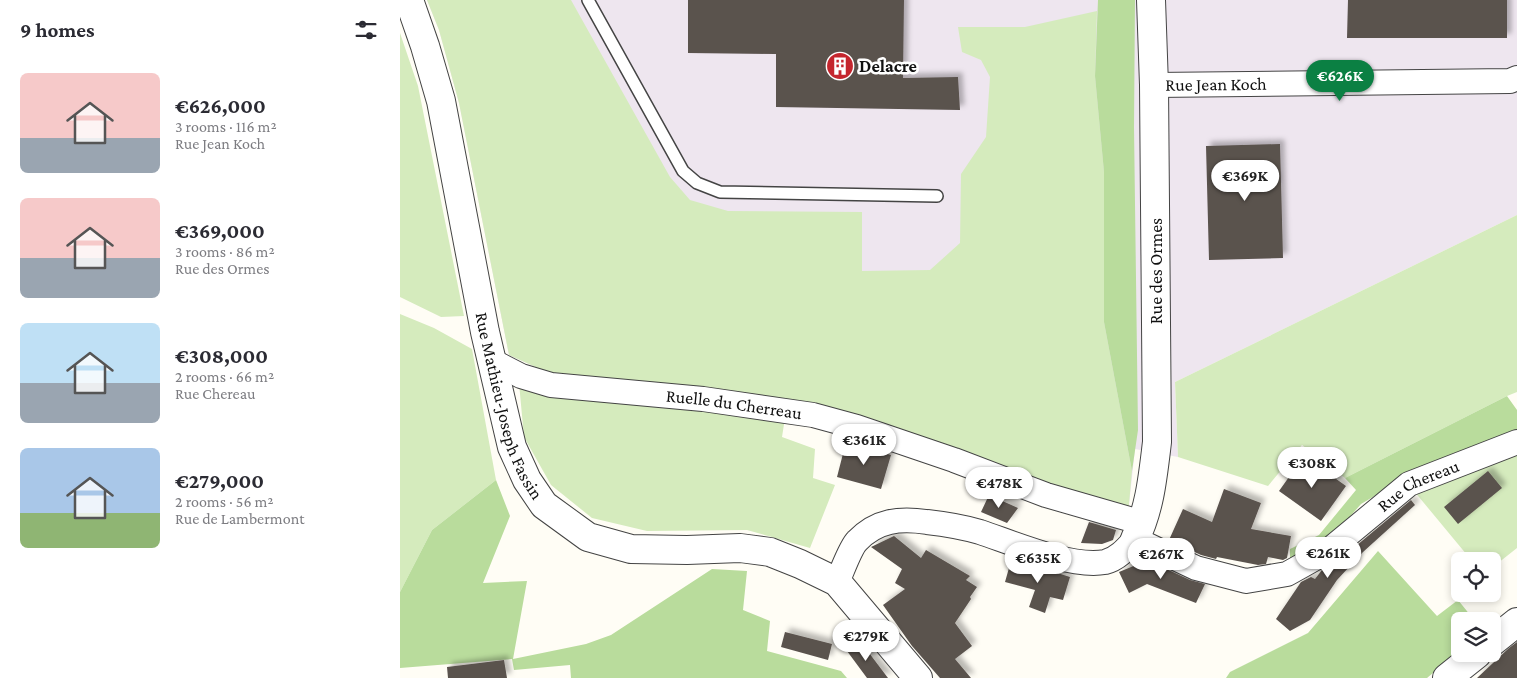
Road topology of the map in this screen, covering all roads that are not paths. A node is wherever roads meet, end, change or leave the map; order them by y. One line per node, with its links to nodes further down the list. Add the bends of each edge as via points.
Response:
1 (408, 0): 7 (street, Rue Mathieu-Joseph Fassin, via 441,101)
2 (588, 0): 6 (lane, via 683,171 697,183 720,192)
3 (1151, 0): 5 (street, Rue des Ormes)
4 (1517, 78): 5 (street, Rue Jean Koch, via 1510,81)
5 (1154, 85): 9 (street, Rue des Ormes, via 1157,442)
6 (937, 196)
7 (492, 361): 9 (street, Ruelle du Cherreau, via 521,376 551,385 703,399 813,415 954,460); 10 (street, Rue Mathieu-Joseph Fassin, via 512,448 527,480 544,505 588,537 631,549 740,548 770,552)
8 (1517, 442): 9 (street, Rue Chereau, via 1409,484 1328,551 1287,574 1246,581 1196,568)
9 (1139, 531): 10 (street, via 1121,554 1106,562 1088,562 1059,558 946,524 891,520 871,529 856,542)
10 (837, 582): 14 (street)
11 (1517, 622): 12 (street)
12 (1501, 635)
13 (1467, 662): 15 (street)
14 (918, 678)
15 (1446, 678)

